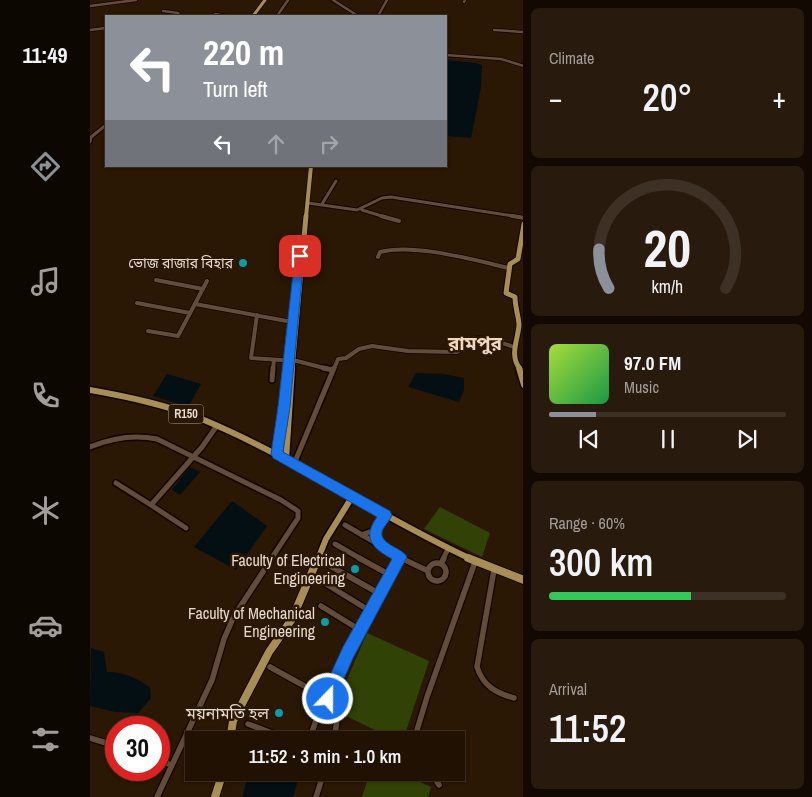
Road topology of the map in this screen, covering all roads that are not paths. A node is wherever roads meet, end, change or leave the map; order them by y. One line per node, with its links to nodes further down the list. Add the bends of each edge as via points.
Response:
1 (136, 0): 6 (street)
2 (266, 0): 11 (main road)
3 (288, 0): 12 (street)
4 (333, 0): 13 (street)
5 (387, 0): 14 (street)
6 (90, 6)
7 (163, 11): 9 (street)
8 (215, 14): 10 (street)
9 (179, 15)
10 (220, 15)
11 (256, 15)
12 (278, 15)
13 (356, 15)
14 (379, 15)
15 (105, 28): 16 (street)
16 (90, 30)
17 (494, 30): 18 (street)
18 (523, 32)
19 (447, 55): 20 (street, via 501,59)
20 (523, 66)
21 (105, 126): 22 (street, via 91,137)
22 (90, 142)
23 (310, 167): 26 (main road)
24 (310, 167): 41 (main road)
25 (336, 181): 27 (street)
26 (308, 203): 27 (street); 45 (main road)
27 (322, 204): 28 (street)
28 (361, 210): 29 (street, via 382,198 391,197); 30 (street)
29 (523, 218)
30 (399, 221)
31 (523, 224): 33 (main road, via 518,260 510,262)
32 (378, 257): 33 (street, via 385,249 413,251)
33 (509, 268): 43 (main road, via 506,294 515,297 515,311 519,318)
34 (156, 280): 36 (street)
35 (207, 280): 36 (street)
36 (203, 289): 38 (street)
37 (137, 303): 39 (street)
38 (195, 304): 39 (street); 40 (street)
39 (190, 313): 42 (street, via 178,336)
40 (257, 315): 41 (street); 44 (street, via 250,356)
41 (292, 322): 45 (main road)
42 (148, 330)
43 (514, 347): 46 (street, via 478,337 465,340 457,352 372,346 338,359); 48 (main road)
44 (274, 360): 45 (street); 47 (street)
45 (290, 360): 46 (street); 52 (main road); 54 (main road)
46 (332, 370): 55 (street)
47 (272, 380)
48 (523, 385)
49 (90, 390): 50 (main road, R150, via 175,410)
50 (216, 427): 52 (main road, R150); 53 (street)
51 (90, 447): 53 (street, via 126,436 144,435)
52 (277, 454): 54 (main road, R150)
53 (193, 456): 58 (street); 91 (street, via 281,500 298,511 298,518 234,616 212,680)
54 (286, 460): 55 (main road, R150)
55 (294, 464): 57 (main road, R150)
56 (116, 483): 58 (street)
57 (352, 497): 59 (main road, R150); 84 (main road, via 332,526 292,619 269,652 238,709)
58 (151, 505): 61 (street)
59 (385, 515): 62 (street); 66 (main road, R150)
60 (345, 526): 63 (street)
61 (186, 528)
62 (375, 530): 63 (street); 65 (street)
63 (361, 534): 65 (street)
64 (335, 544): 73 (street)
65 (381, 546): 67 (street)
66 (448, 548): 68 (main road, R150); 70 (street)
67 (400, 557): 72 (street); 73 (street)
68 (475, 562): 71 (main road, R150); 88 (street)
69 (325, 563): 76 (street)
70 (441, 564): 72 (street, via 433,564); 72 (street, via 447,574 441,582 435,581)
71 (494, 570): 75 (main road, R150); 81 (street, via 477,667 488,688)
72 (428, 571)
73 (390, 575): 76 (street)
74 (318, 579): 78 (street)
75 (523, 580)
76 (380, 594): 78 (street)
77 (320, 606): 79 (street)
78 (370, 611): 79 (street)
79 (360, 630): 82 (street)
80 (270, 667): 82 (street)
81 (514, 698)
82 (328, 699): 86 (street, via 322,704); 87 (street, via 337,720)
83 (248, 724): 85 (street)
84 (232, 731)
85 (266, 731)
86 (312, 731)
87 (335, 731)
88 (417, 731)
89 (90, 738): 90 (street)
90 (105, 743)
91 (172, 765): 97 (street)
92 (220, 781): 98 (main road)
93 (322, 781): 96 (street)
94 (436, 781): 95 (street)
95 (439, 786)
96 (318, 796)
97 (157, 797)
98 (215, 797)

